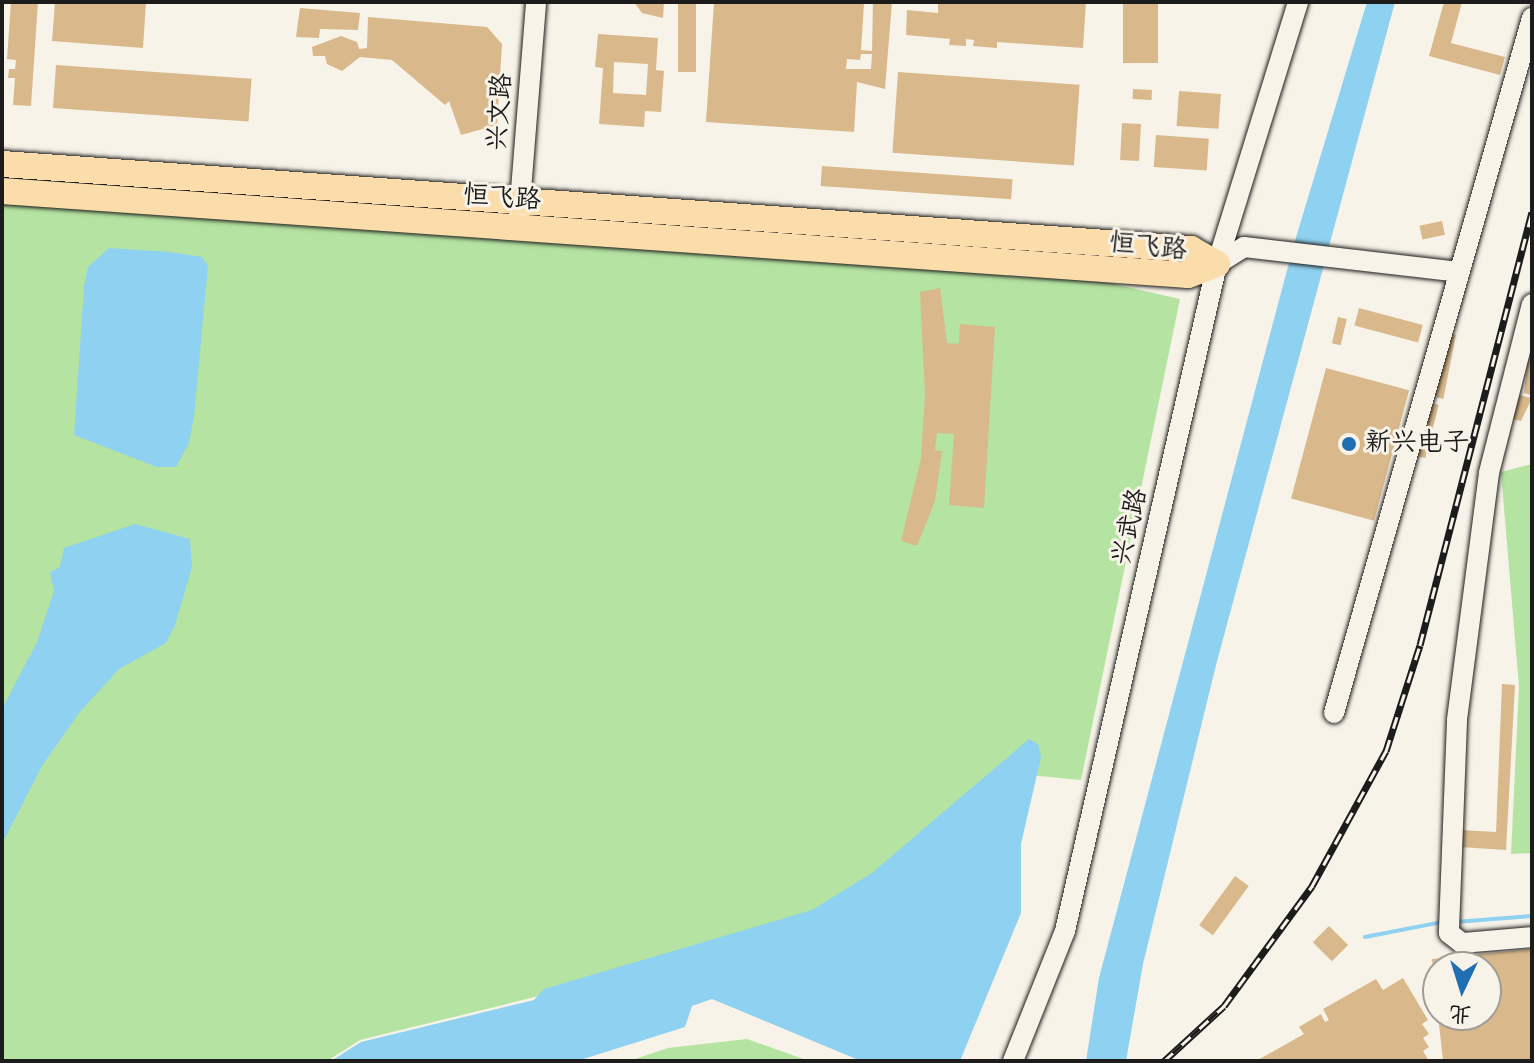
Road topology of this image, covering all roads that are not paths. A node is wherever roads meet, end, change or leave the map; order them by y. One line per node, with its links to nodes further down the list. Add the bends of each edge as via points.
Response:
1 (536, 2): 6 (street, 兴文路)
2 (1298, 2): 7 (street, 兴武路)
3 (1532, 18): 8 (street, via 1484,200)
4 (2, 164): 6 (main road, 恒飞路)
5 (2, 191): 6 (main road, 恒飞路)
6 (519, 214): 7 (main road, 恒飞路, via 1188,275)
7 (1217, 264): 8 (street, via 1244,247); 12 (street, 兴武路, via 1065,931)
8 (1459, 272): 10 (street)
9 (1532, 304): 11 (street, via 1489,473 1457,721 1449,933 1462,943)
10 (1334, 713)
11 (1532, 937)
12 (1013, 1061)

